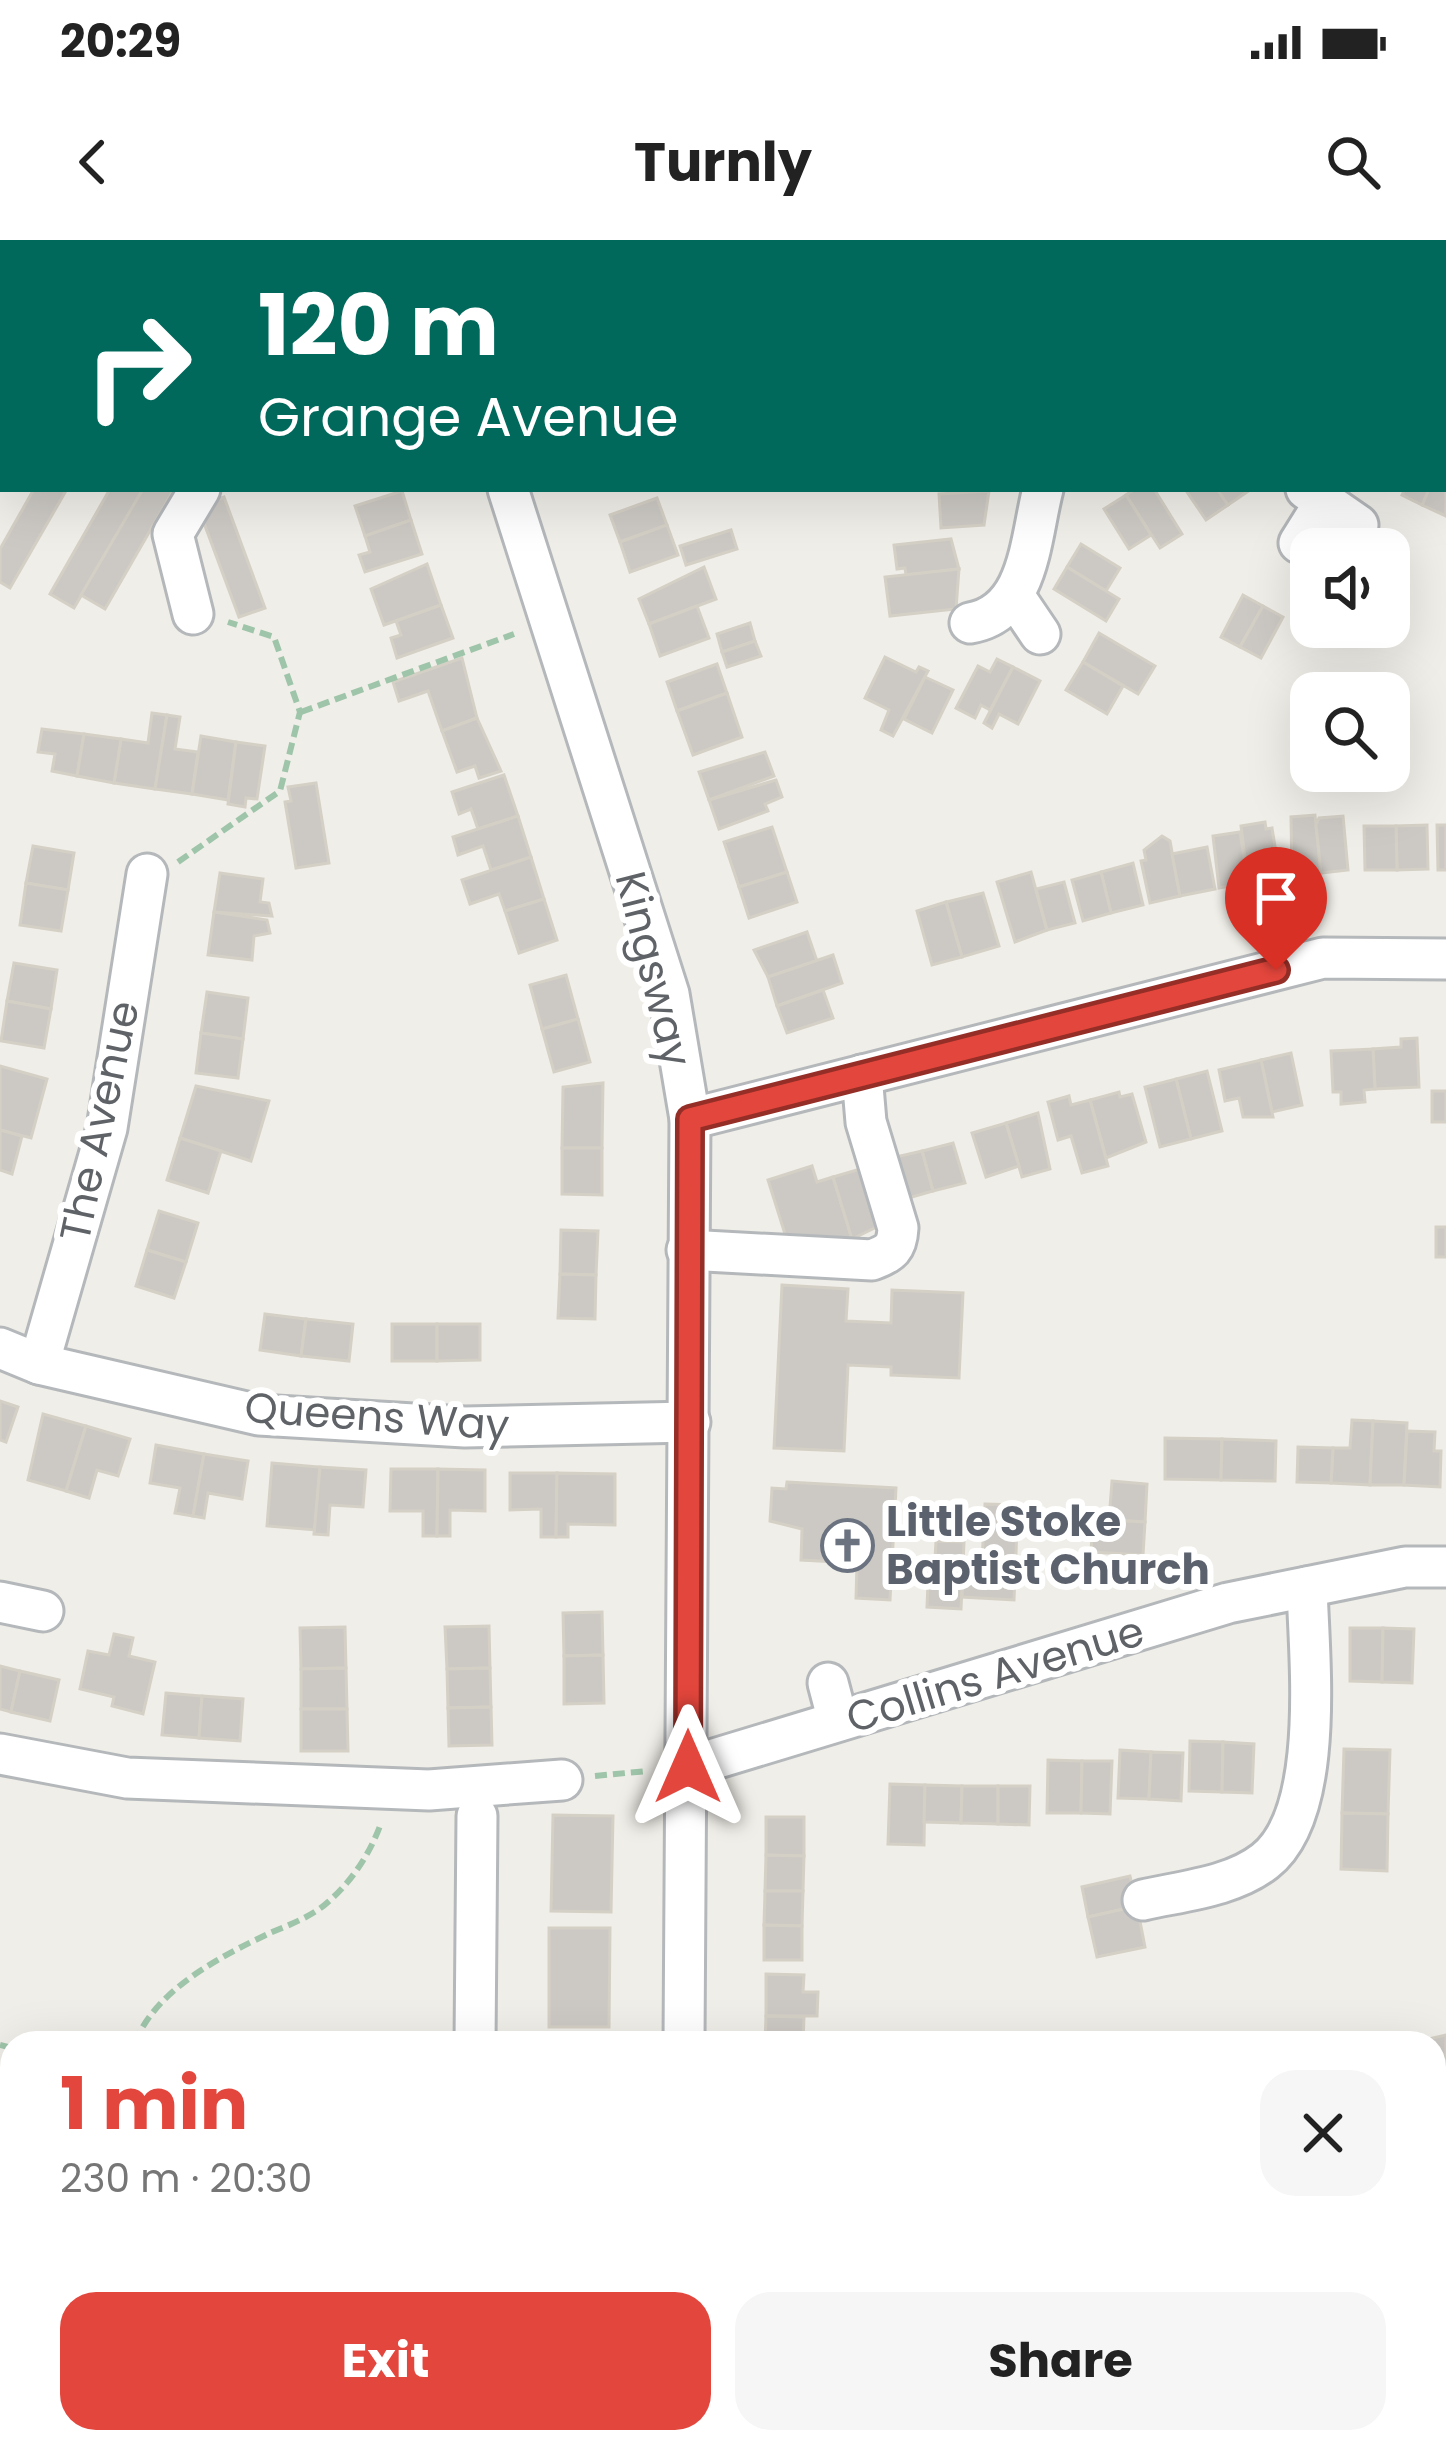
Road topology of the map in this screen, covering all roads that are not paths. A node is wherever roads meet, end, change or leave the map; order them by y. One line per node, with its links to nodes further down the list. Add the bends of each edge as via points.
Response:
1 (198, 492): 8 (street, via 173,534)
2 (509, 492): 14 (street, Kingsway, via 669,994)
3 (1042, 492): 7 (street)
4 (1315, 496): 5 (street); 6 (street)
5 (1358, 525)
6 (1304, 528)
7 (1015, 597): 9 (street, via 1000,615); 10 (street)
8 (193, 614)
9 (970, 623)
10 (1040, 634)
11 (147, 874): 17 (street, The Avenue, via 107,1128)
12 (1446, 959): 13 (street, via 1323,958)
13 (862, 1075): 14 (street); 15 (street, via 866,1122 898,1228 890,1253 872,1261)
14 (690, 1119): 15 (street, Kingsway)
15 (687, 1250): 18 (street, Kingsway)
16 (0, 1348): 17 (street, Queens Way)
17 (39, 1364): 18 (street, Queens Way, via 259,1414 465,1427)
18 (690, 1422): 26 (street, Kingsway)
19 (1446, 1567): 20 (street, Collins Avenue)
20 (1307, 1587): 24 (street, Collins Avenue, via 1228,1603); 29 (street, via 1310,1708 1291,1830 1250,1871)
21 (0, 1602): 22 (street)
22 (43, 1611)
23 (828, 1683): 24 (street)
24 (838, 1721): 26 (street, Collins Avenue)
25 (0, 1754): 27 (street, via 127,1778 394,1789)
26 (688, 1767): 31 (street, Kingsway)
27 (562, 1780)
28 (477, 1816): 30 (street)
29 (1143, 1900)
30 (476, 2031)
31 (684, 2031)

